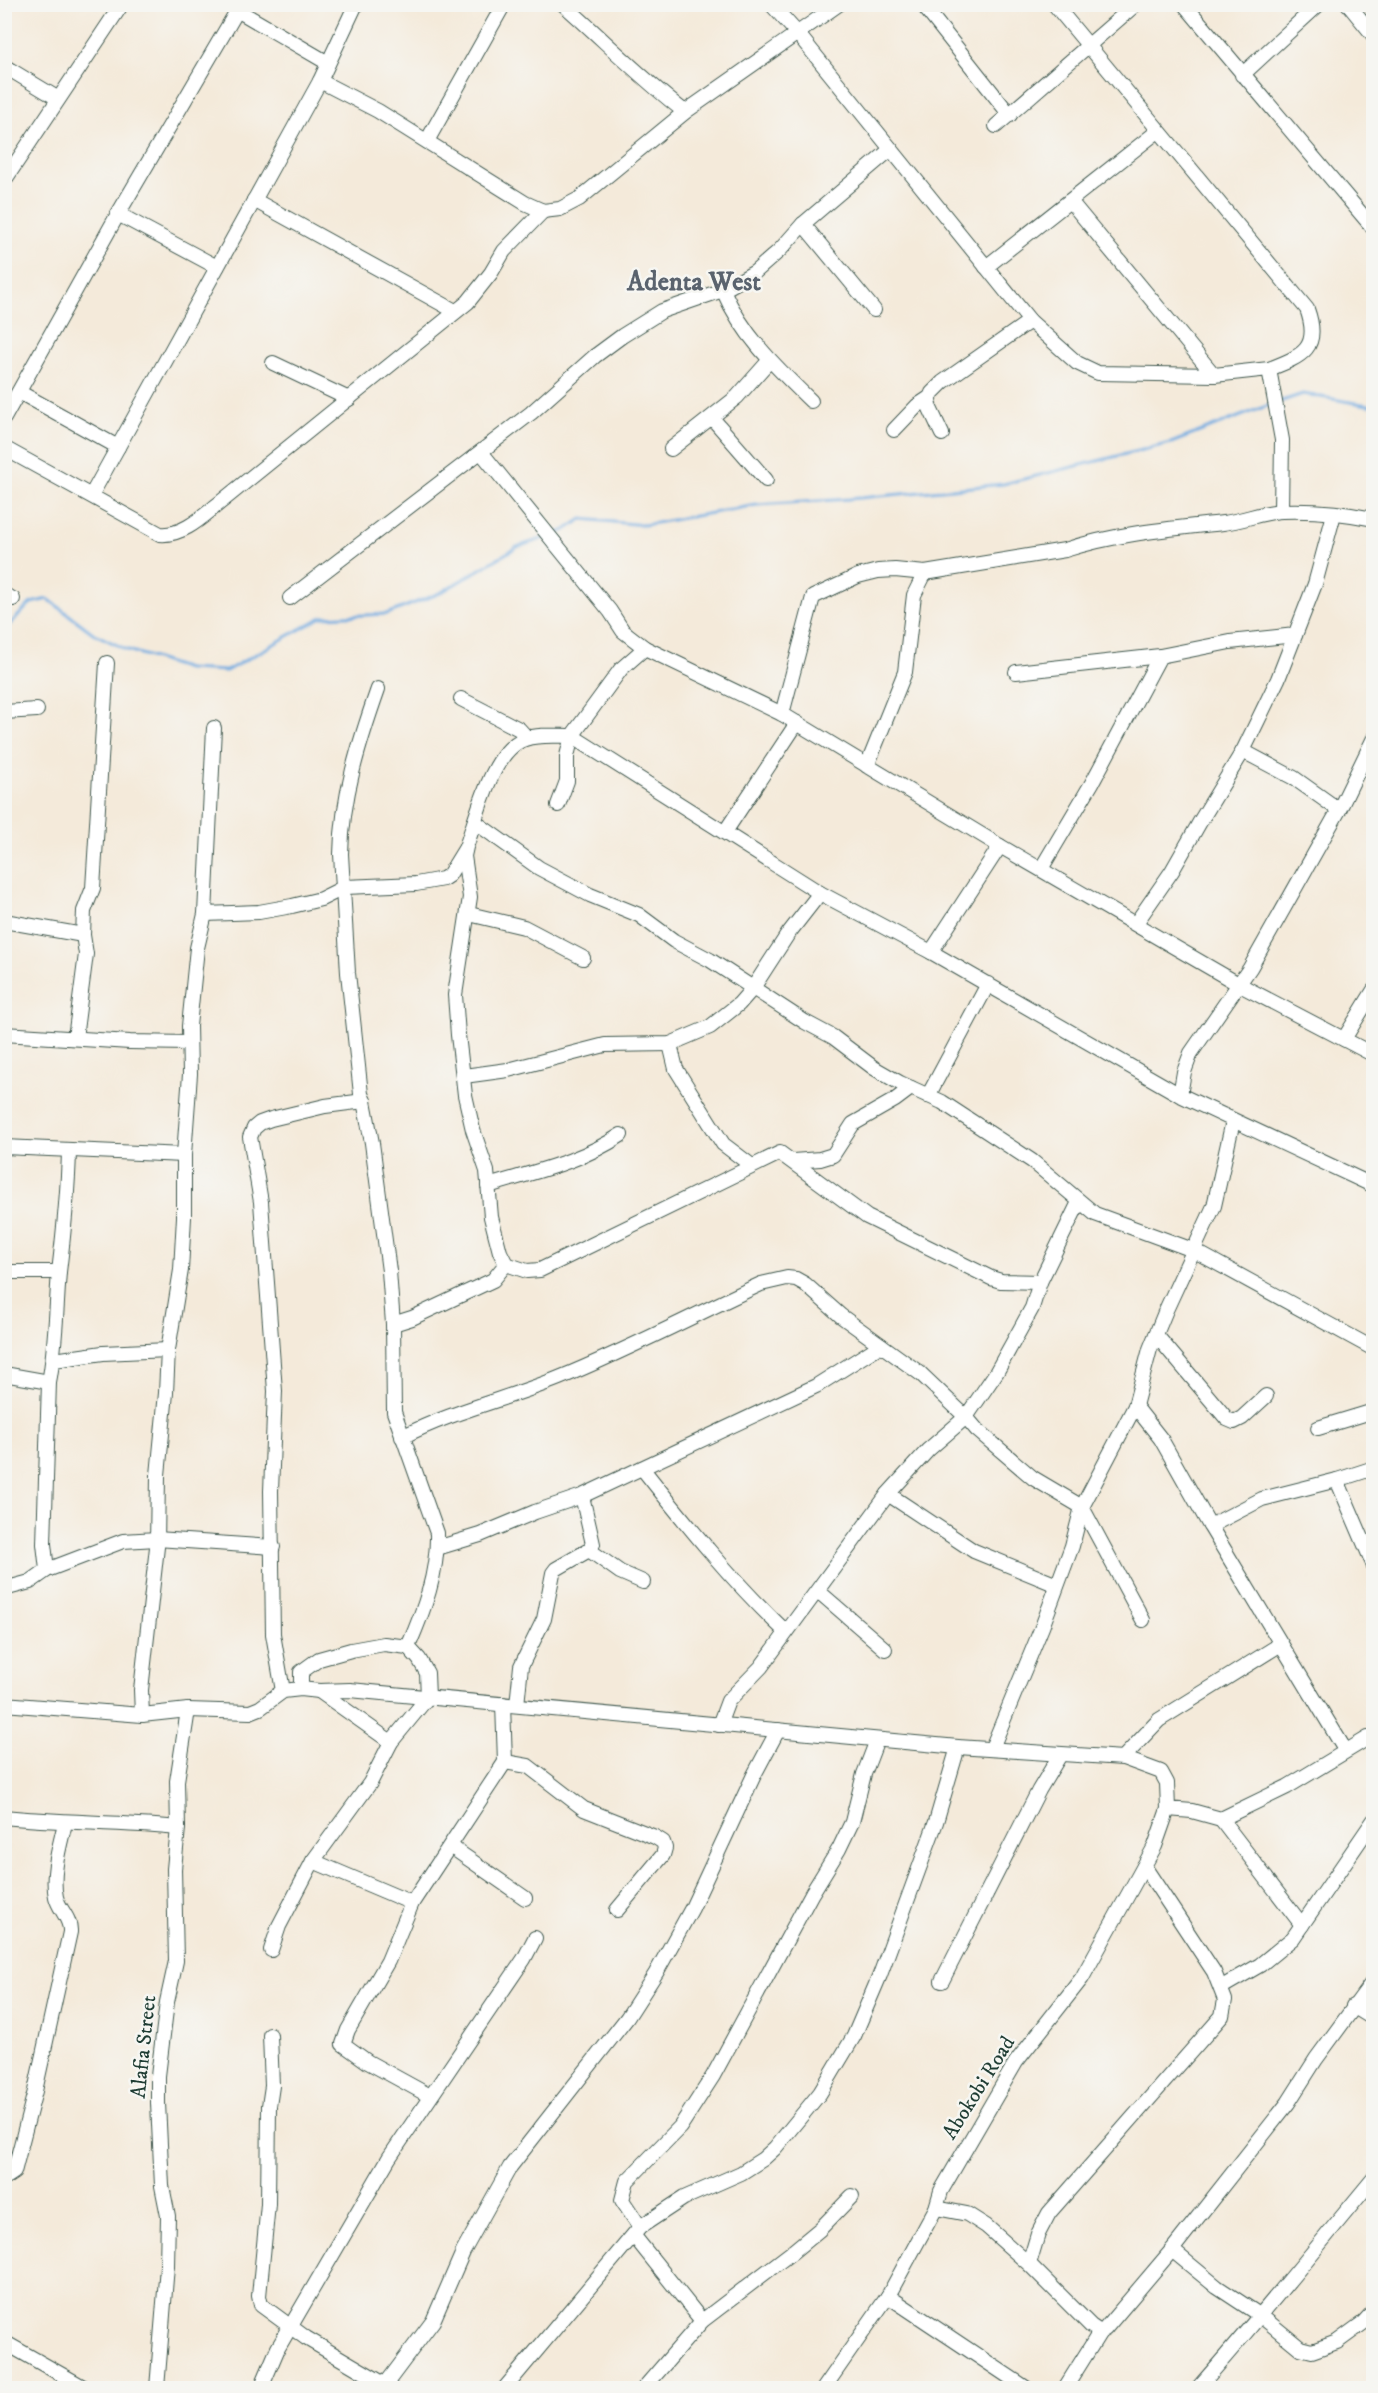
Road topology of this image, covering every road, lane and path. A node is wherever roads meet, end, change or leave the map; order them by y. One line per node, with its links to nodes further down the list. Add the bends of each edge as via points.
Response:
1 (356, 4): 17 (street)
2 (504, 4): 26 (street)
3 (563, 4): 22 (street)
4 (771, 4): 14 (street)
5 (839, 4): 14 (street)
6 (922, 4): 23 (street)
7 (1054, 4): 16 (street)
8 (1136, 4): 16 (street)
9 (1185, 4): 19 (street)
10 (1319, 4): 19 (street)
11 (1348, 4): 15 (street)
12 (117, 6): 21 (street)
13 (239, 8): 17 (street); 32 (street)
14 (798, 34): 22 (street); 27 (street)
15 (1374, 36)
16 (1087, 45): 23 (street); 25 (street)
17 (328, 63): 20 (street)
18 (4, 66): 21 (street)
19 (1242, 75): 34 (street)
20 (320, 81): 26 (street); 29 (street)
21 (57, 98): 28 (street)
22 (685, 112): 31 (street, via 579,199 560,209)
23 (1010, 115): 24 (street)
24 (996, 126)
25 (1158, 131): 30 (street); 43 (street, via 1307,309 1313,325 1312,341 1306,352)
26 (427, 141): 31 (street)
27 (891, 149): 33 (street); 36 (street)
28 (4, 181)
29 (254, 200): 35 (street); 38 (street)
30 (1070, 201): 36 (street); 44 (street)
31 (543, 211): 38 (street, via 504,251 468,302)
32 (118, 214): 35 (street); 45 (street)
33 (803, 224): 37 (street, via 755,272); 39 (street)
34 (1374, 229)
35 (217, 267): 53 (street)
36 (986, 267): 40 (street)
37 (723, 290): 41 (street, via 733,313); 56 (street, via 662,311 622,336)
38 (455, 310): 47 (street)
39 (874, 310)
40 (1030, 321): 44 (street, via 1077,363 1098,373); 46 (street, via 943,382)
41 (769, 361): 48 (street); 50 (street)
42 (273, 363): 47 (street)
43 (1269, 369): 44 (street); 59 (street, via 1282,440)
44 (1214, 375)
45 (19, 392): 49 (street); 53 (street)
46 (929, 398): 51 (street); 52 (street)
47 (349, 399): 58 (street, via 222,501 173,535 160,534)
48 (811, 401)
49 (4, 418)
50 (712, 418): 55 (street); 57 (street)
51 (894, 429)
52 (942, 434)
53 (118, 447): 58 (street)
54 (4, 448): 58 (street)
55 (671, 449)
56 (481, 452): 63 (street); 65 (street, via 623,631)
57 (766, 480)
58 (92, 494)
59 (1281, 511): 60 (street); 62 (street, via 1234,522 1136,532 1065,550)
60 (1334, 514): 61 (street); 64 (street)
61 (1374, 519)
62 (925, 573): 73 (street, via 878,571 813,597); 80 (street, via 914,595 905,672)
63 (290, 598)
64 (1295, 635): 66 (street, via 1230,642); 79 (street)
65 (645, 648): 73 (street); 76 (street, via 621,669)
66 (1160, 656): 68 (street); 87 (street)
67 (107, 663): 94 (street, via 93,888 84,911)
68 (1016, 672)
69 (378, 689): 88 (street, via 345,802 341,845)
70 (461, 699): 77 (street, via 519,729)
71 (37, 710): 72 (street)
72 (4, 712)
73 (782, 714): 74 (street)
74 (797, 723): 80 (street); 84 (street)
75 (214, 728): 90 (street)
76 (572, 736): 77 (street); 81 (street, via 567,781); 84 (street)
77 (527, 738): 83 (street, via 514,743 498,762)
78 (1374, 738): 82 (street)
79 (1243, 751): 82 (street, via 1294,778); 93 (street, via 1172,871)
80 (867, 766): 85 (street)
81 (558, 805)
82 (1339, 810): 98 (street)
83 (475, 822): 86 (street); 99 (street, via 552,876 639,915 674,941)
84 (725, 832): 89 (street)
85 (1000, 846): 87 (street); 95 (street)
86 (466, 847): 88 (street, via 443,879); 91 (street)
87 (1041, 869): 93 (street)
88 (345, 887): 90 (street, via 321,899 292,906); 111 (street, via 354,1043)
89 (820, 893): 95 (street); 99 (street)
90 (205, 914): 104 (street, via 197,948)
91 (469, 914): 96 (street, via 525,927); 107 (street, via 456,995)
92 (4, 921): 94 (street)
93 (1136, 923): 98 (street)
94 (83, 935): 102 (street, via 86,954)
95 (930, 952): 97 (street)
96 (583, 958)
97 (988, 984): 109 (street); 110 (street)
98 (1240, 985): 103 (street); 109 (street, via 1191,1053)
99 (753, 988): 105 (street, via 740,1004 710,1027); 108 (street)
100 (1374, 990): 103 (street)
101 (4, 1034): 102 (street)
102 (75, 1038): 104 (street)
103 (1344, 1039): 106 (street)
104 (188, 1043): 116 (street)
105 (670, 1044): 107 (street, via 605,1045 508,1070); 118 (street, via 676,1069 723,1144)
106 (1374, 1055)
107 (464, 1076): 120 (street, via 465,1095)
108 (910, 1088): 110 (street); 117 (street, via 853,1124 833,1155)
109 (1180, 1095): 112 (street)
110 (928, 1096): 121 (street, via 1017,1151)
111 (364, 1101): 127 (street); 149 (street, via 272,1119 260,1123 250,1137 261,1202 274,1391)
112 (1233, 1120): 119 (street); 122 (street, via 1214,1206)
113 (621, 1136): 120 (street, via 583,1156)
114 (4, 1147): 115 (street)
115 (69, 1151): 116 (street); 125 (street)
116 (184, 1155): 131 (street, via 181,1270)
117 (793, 1161): 118 (street, via 780,1153); 126 (street, via 852,1207 893,1231 991,1278)
118 (752, 1166): 123 (street, via 540,1270 527,1271)
119 (1372, 1183)
120 (488, 1186): 123 (street, via 491,1217)
121 (1079, 1202): 122 (street, via 1103,1219); 126 (street)
122 (1193, 1250): 128 (street); 130 (street)
123 (506, 1264): 127 (street, via 493,1280)
124 (4, 1272): 125 (street)
125 (59, 1272): 132 (street)
126 (1040, 1282): 138 (street, via 1032,1308)
127 (393, 1324): 140 (street, via 394,1412)
128 (1156, 1335): 135 (street, via 1227,1419 1234,1422 1242,1418); 136 (street)
129 (881, 1345): 138 (street, via 921,1374); 140 (street, via 805,1284 796,1279 776,1279 678,1322 611,1357 542,1385 460,1410); 141 (street, via 816,1386)
130 (1374, 1349)
131 (168, 1350): 132 (street); 148 (street)
132 (54, 1360): 134 (street)
133 (4, 1374): 134 (street)
134 (49, 1382): 153 (street, via 44,1544)
135 (1266, 1396)
136 (1134, 1406): 146 (street); 147 (street, via 1161,1438)
137 (1374, 1411): 139 (street)
138 (966, 1417): 144 (street, via 928,1450); 146 (street, via 1033,1478)
139 (1318, 1428)
140 (402, 1437): 150 (street, via 434,1524)
141 (642, 1468): 145 (street); 159 (street, via 740,1587)
142 (1374, 1468): 143 (street)
143 (1338, 1480): 147 (street, via 1262,1499); 152 (street)
144 (888, 1494): 155 (street, via 974,1551); 157 (street)
145 (582, 1496): 150 (street); 151 (street, via 593,1544)
146 (1082, 1507): 155 (street); 158 (street)
147 (1210, 1526): 160 (street)
148 (157, 1539): 149 (street); 153 (street, via 123,1541); 171 (street, via 141,1690)
149 (273, 1547): 164 (street, via 273,1634)
150 (437, 1548): 161 (street, via 427,1600)
151 (589, 1550): 154 (street, via 620,1572); 169 (street, via 553,1573 544,1619 521,1666)
152 (1374, 1566)
153 (47, 1570): 156 (street, via 30,1582)
154 (643, 1582)
155 (1057, 1585): 178 (street)
156 (4, 1589)
157 (818, 1591): 159 (street); 162 (street)
158 (1143, 1620)
159 (786, 1632): 172 (street, via 761,1667 728,1701)
160 (1281, 1644): 179 (street); 181 (street, via 1159,1720)
161 (408, 1647): 163 (street, via 384,1644 319,1659 301,1672); 166 (street, via 427,1673)
162 (885, 1649)
163 (301, 1689): 164 (street); 165 (street)
164 (283, 1691): 170 (street, via 250,1712)
165 (319, 1691): 166 (street); 176 (street)
166 (428, 1697): 168 (street); 176 (street)
167 (4, 1704): 171 (street)
168 (503, 1704): 169 (street); 182 (street)
169 (518, 1706): 172 (street)
170 (188, 1710): 171 (street); 188 (street, Alafia Street, via 178,1766)
171 (142, 1715)
172 (719, 1725): 173 (street)
173 (778, 1730): 175 (street); 219 (street, via 692,1908 656,1973 627,2018 516,2158 463,2252 433,2321)
174 (1374, 1739): 179 (street, via 1368,1738)
175 (877, 1740): 177 (street); 209 (street, via 852,1822 839,1850 734,2038 680,2127 627,2181 622,2200)
176 (391, 1742): 190 (street, via 370,1783)
177 (958, 1747): 178 (street); 209 (street, via 936,1822 880,1975 854,2036 825,2086 763,2159 684,2198)
178 (992, 1748): 180 (street)
179 (1345, 1750): 185 (street, via 1287,1787)
180 (1060, 1755): 181 (street); 199 (street)
181 (1123, 1758): 183 (street, via 1161,1772 1167,1783)
182 (505, 1762): 189 (street); 194 (street, via 528,1766 584,1809 663,1842 663,1855)
183 (1168, 1809): 185 (street); 191 (street, Abokobi Road)
184 (4, 1817): 187 (street)
185 (1221, 1819): 195 (street)
186 (1374, 1821): 195 (street)
187 (65, 1823): 188 (street, via 118,1822); 205 (street, via 55,1894 70,1932 14,2172)
188 (178, 1828): 221 (street, Alafia Street, via 174,1869 176,1961 158,2076 161,2175 168,2226)
189 (450, 1846): 192 (street); 193 (street)
190 (313, 1861): 193 (street); 197 (street, via 279,1926)
191 (1143, 1866): 200 (street); 208 (street, Abokobi Road, via 1082,1978 1016,2062 941,2191)
192 (525, 1898)
193 (412, 1904): 204 (street, via 388,1961 343,2043 368,2062)
194 (617, 1910)
195 (1302, 1925): 200 (street, via 1273,1955)
196 (535, 1938): 204 (street)
197 (271, 1950)
198 (1374, 1980): 201 (street)
199 (942, 1981)
200 (1222, 1987): 211 (street, via 1226,2000 1222,2016 1049,2213)
201 (1353, 2006): 202 (street); 210 (street, via 1288,2103)
202 (1374, 2019)
203 (270, 2035): 216 (street, via 268,2204 260,2300 264,2308)
204 (430, 2096): 216 (street, via 389,2158)
205 (4, 2175)
206 (1374, 2178): 214 (street)
207 (852, 2196): 215 (street, via 791,2253)
208 (936, 2208): 211 (street, via 976,2219); 212 (street, Abokobi Road)
209 (637, 2232): 215 (street); 223 (street)
210 (1172, 2250): 214 (street); 217 (street)
211 (1029, 2264): 217 (street)
212 (888, 2296): 225 (street, Abokobi Road); 226 (street)
213 (1374, 2311): 214 (street, via 1337,2342 1312,2351 1300,2348)
214 (1261, 2316): 228 (street)
215 (702, 2321): 224 (street)
216 (291, 2328): 219 (street); 222 (street)
217 (1100, 2332): 227 (street)
218 (4, 2342): 220 (street)
219 (388, 2387)
220 (85, 2388)
221 (157, 2388)
222 (261, 2388)
223 (505, 2388)
224 (644, 2388)
225 (824, 2388)
226 (1026, 2388)
227 (1065, 2388)
228 (1198, 2388)

